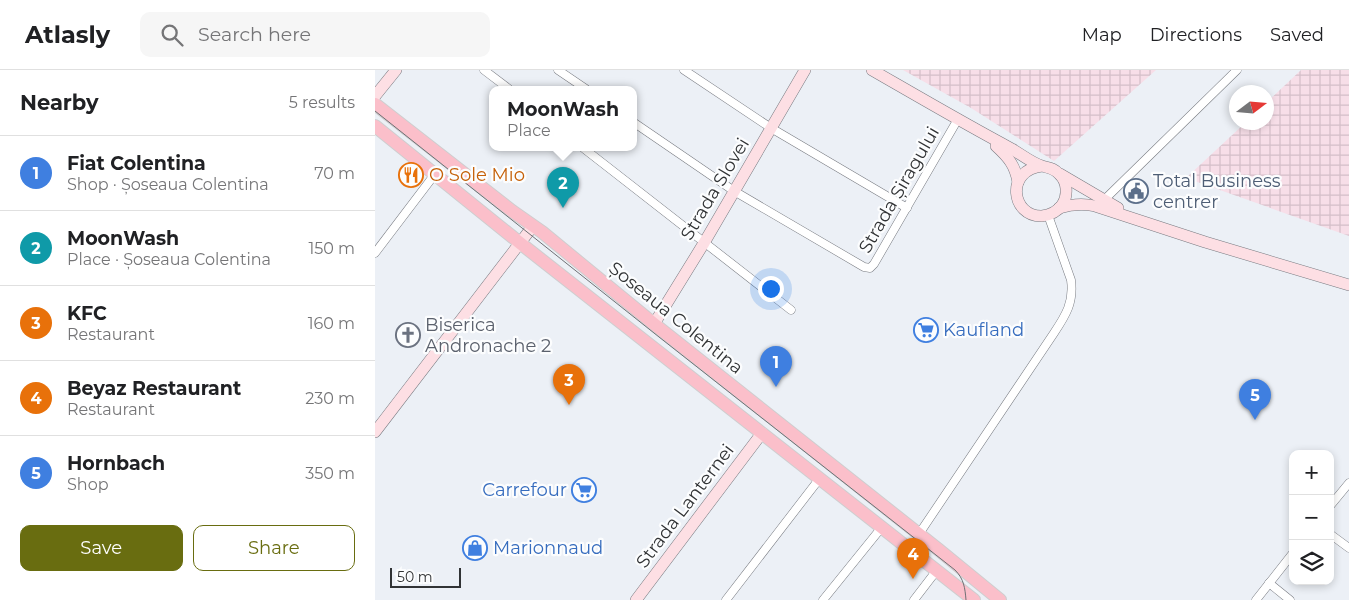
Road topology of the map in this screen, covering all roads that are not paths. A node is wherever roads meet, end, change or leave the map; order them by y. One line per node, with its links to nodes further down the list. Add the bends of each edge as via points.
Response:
1 (396, 70): 10 (main road)
2 (484, 70): 8 (street)
3 (558, 70): 9 (street)
4 (684, 70): 15 (street)
5 (805, 70): 15 (main road, Strada Slovei)
6 (873, 70): 12 (main road)
7 (1237, 70): 23 (street)
8 (505, 86)
9 (582, 86)
10 (375, 96)
11 (375, 104): 28 (main road, Șoseaua Colentina)
12 (958, 119): 16 (main road); 24 (street, Strada Șiragului)
13 (637, 125): 22 (street, Strada Șiragului)
14 (375, 126): 20 (main road, Șoseaua Colentina)
15 (771, 128): 22 (main road, Strada Slovei); 24 (street)
16 (984, 134): 18 (main road); 21 (main road, via 1010,159)
17 (587, 151): 29 (street)
18 (1042, 166): 19 (main road); 21 (main road, via 1028,170)
19 (1059, 173): 23 (main road); 25 (main road, via 1064,180 1066,195)
20 (435, 174): 30 (main road, Șoseaua Colentina); 31 (street)
21 (1018, 182): 26 (main road, via 1016,189 1020,204 1033,214)
22 (734, 191): 24 (street, Strada Șiragului, via 867,268 874,264); 29 (main road, Strada Slovei)
23 (1104, 200): 27 (main road)
24 (907, 208)
25 (1059, 208): 26 (main road); 27 (main road, via 1086,204)
26 (1048, 215): 41 (street, via 1071,280 1068,310)
27 (1143, 221): 32 (main road)
28 (533, 226): 30 (main road); 34 (main road, Șoseaua Colentina)
29 (704, 242): 33 (street); 34 (main road, Strada Slovei)
30 (520, 243): 35 (main road); 36 (main road, Șoseaua Colentina)
31 (375, 253)
32 (1349, 285)
33 (791, 310)
34 (654, 324): 41 (main road, Șoseaua Colentina)
35 (375, 432)
36 (762, 433): 37 (main road, Șoseaua Colentina); 47 (main road, Strada Lanternei)
37 (820, 478): 40 (main road, Șoseaua Colentina); 48 (street)
38 (1349, 483): 39 (street)
39 (1334, 501)
40 (882, 527): 45 (main road, Șoseaua Colentina); 49 (street)
41 (919, 534): 52 (main road, Șoseaua Colentina)
42 (1334, 537): 43 (street)
43 (1349, 548)
44 (1289, 558): 46 (street)
45 (937, 570): 50 (street); 51 (main road, Șoseaua Colentina)
46 (1269, 583): 53 (street); 54 (street)
47 (636, 600)
48 (726, 600)
49 (823, 600)
50 (913, 600)
51 (974, 600)
52 (1000, 600)
53 (1256, 600)
54 (1291, 600)

